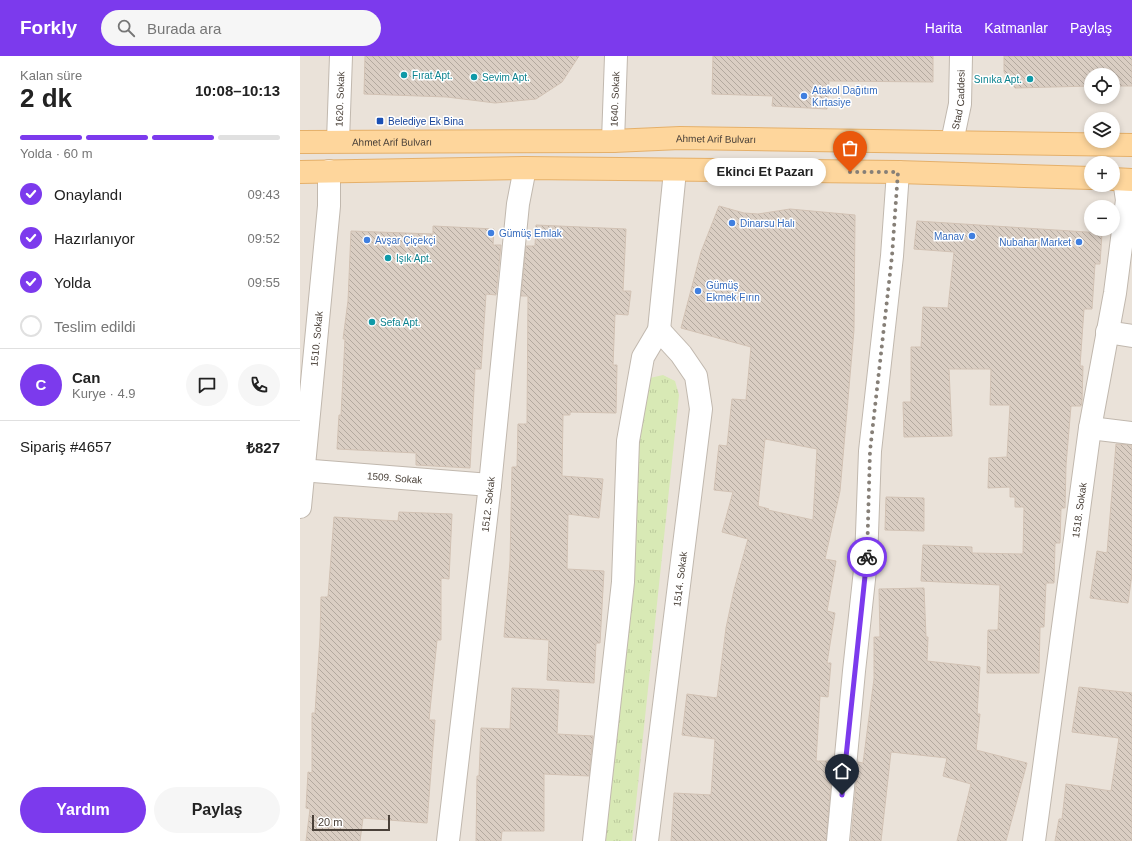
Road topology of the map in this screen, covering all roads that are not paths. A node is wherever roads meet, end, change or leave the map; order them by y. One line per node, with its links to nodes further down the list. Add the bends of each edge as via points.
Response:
1 (341, 56): 4 (street, 1620. Sokak)
2 (616, 56): 5 (street, 1640. Sokak)
3 (961, 56): 7 (street, Stad Caddesi, via 960,104)
4 (338, 141): 5 (main road, Ahmet Arif Bulvarı); 6 (main road, Ahmet Arif Bulvarı)
5 (613, 141): 7 (main road, Ahmet Arif Bulvarı, via 680,138)
6 (300, 142)
7 (952, 142): 8 (main road, Ahmet Arif Bulvarı)
8 (1132, 145)
9 (525, 168): 10 (main road); 12 (main road); 22 (street, 1512. Sokak, via 518,204)
10 (675, 170): 13 (main road); 16 (street)
11 (300, 172): 12 (main road)
12 (329, 172): 21 (street, 1510. Sokak, via 329,206)
13 (898, 172): 14 (main road); 27 (street, via 892,256 870,451 866,561)
14 (1084, 178)
15 (1123, 180): 17 (street, 1518. Sokak, via 1127,200 1115,293)
16 (659, 330): 25 (street, via 643,356 628,441 623,582); 26 (street, 1514. Sokak, via 681,354 696,376 701,409)
17 (1107, 332): 18 (street); 19 (street, 1518. Sokak)
18 (1132, 336)
19 (1090, 428): 20 (street); 28 (street, 1518. Sokak)
20 (1132, 433)
21 (302, 470): 22 (street, 1509. Sokak); 23 (street, 1510. Sokak)
22 (490, 484): 24 (street, 1512. Sokak)
23 (300, 507)
24 (448, 841)
25 (594, 841)
26 (647, 841)
27 (838, 841)
28 (1034, 841)

